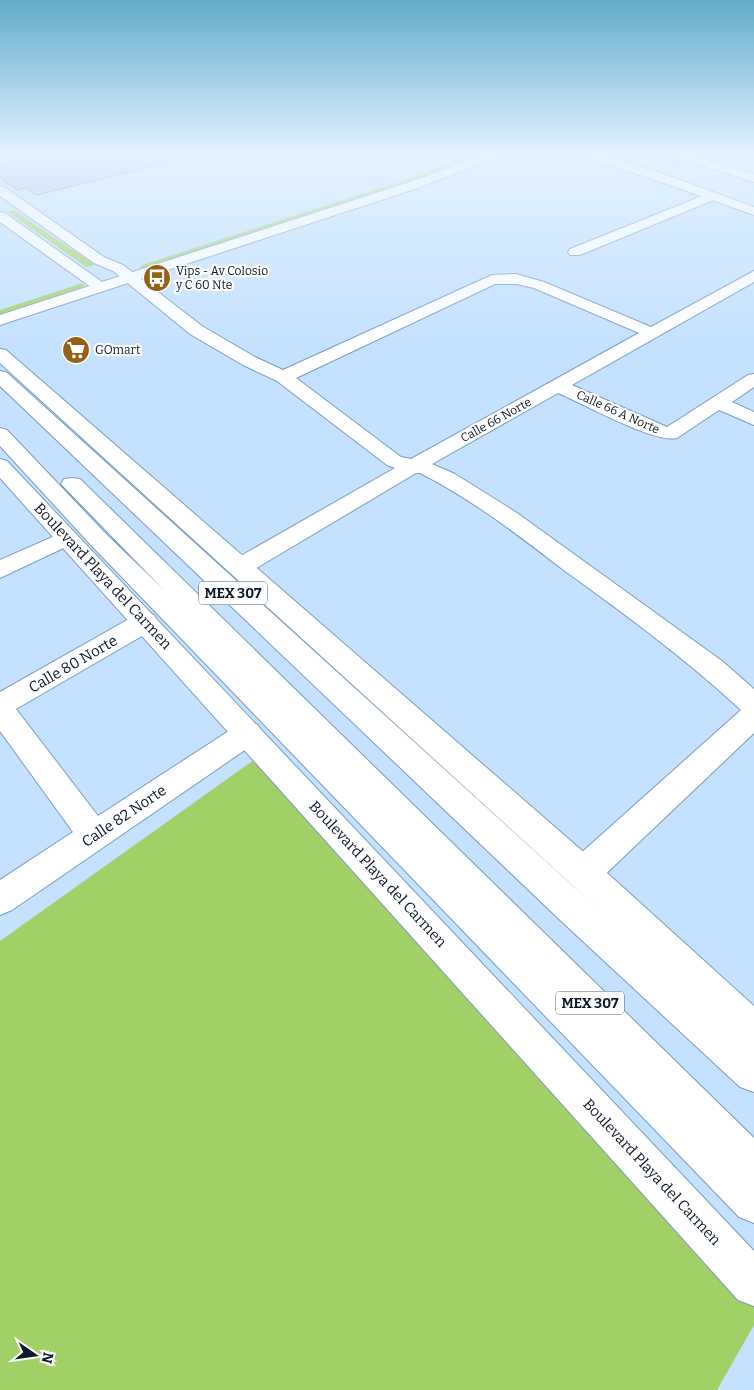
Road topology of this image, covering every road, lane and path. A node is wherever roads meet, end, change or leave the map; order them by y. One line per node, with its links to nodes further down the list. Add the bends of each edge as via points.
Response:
1 (3, 218): 9 (main road)
2 (40, 218): 7 (main road, via 99,260)
3 (272, 218): 7 (main road)
4 (305, 218): 7 (main road)
5 (659, 218): 6 (main road)
6 (575, 252)
7 (124, 273): 9 (main road); 10 (main road); 15 (main road, via 196,330 248,361)
8 (754, 276): 13 (main road, Calle 66 Norte)
9 (87, 277): 10 (main road); 11 (main road)
10 (100, 287): 12 (main road)
11 (0, 305)
12 (0, 320)
13 (652, 332): 15 (main road, via 539,285 516,279 492,280); 17 (main road, Calle 66 Norte)
14 (5, 368): 25 (main road); 36 (main road, MEX 307, via 466,810)
15 (283, 377): 23 (main road, via 394,461)
16 (754, 379): 18 (main road, Calle 66 A Norte)
17 (557, 385): 18 (main road, Calle 66 A Norte, via 670,434); 23 (main road, Calle 66 Norte)
18 (719, 403): 20 (main road)
19 (0, 413): 37 (main road, MEX 307)
20 (754, 419)
21 (0, 434): 38 (main road, via 99,540)
22 (0, 465): 24 (main road, Boulevard Playa del Carmen)
23 (413, 466): 25 (main road, Calle 66 Norte); 28 (main road, via 448,479 509,518 661,628)
24 (66, 538): 26 (main road); 27 (main road, Boulevard Playa del Carmen)
25 (240, 567): 33 (main road)
26 (0, 570)
27 (145, 622): 29 (main road, Calle 80 Norte); 31 (main road, Boulevard Playa del Carmen)
28 (754, 705)
29 (0, 707): 32 (main road)
30 (754, 716): 33 (main road)
31 (248, 732): 32 (main road, Calle 82 Norte); 39 (main road, Boulevard Playa del Carmen)
32 (94, 835): 34 (main road, Calle 82 Norte)
33 (583, 873): 35 (main road)
34 (0, 899)
35 (754, 1031)
36 (754, 1073)
37 (754, 1167)
38 (754, 1202)
39 (754, 1284)

